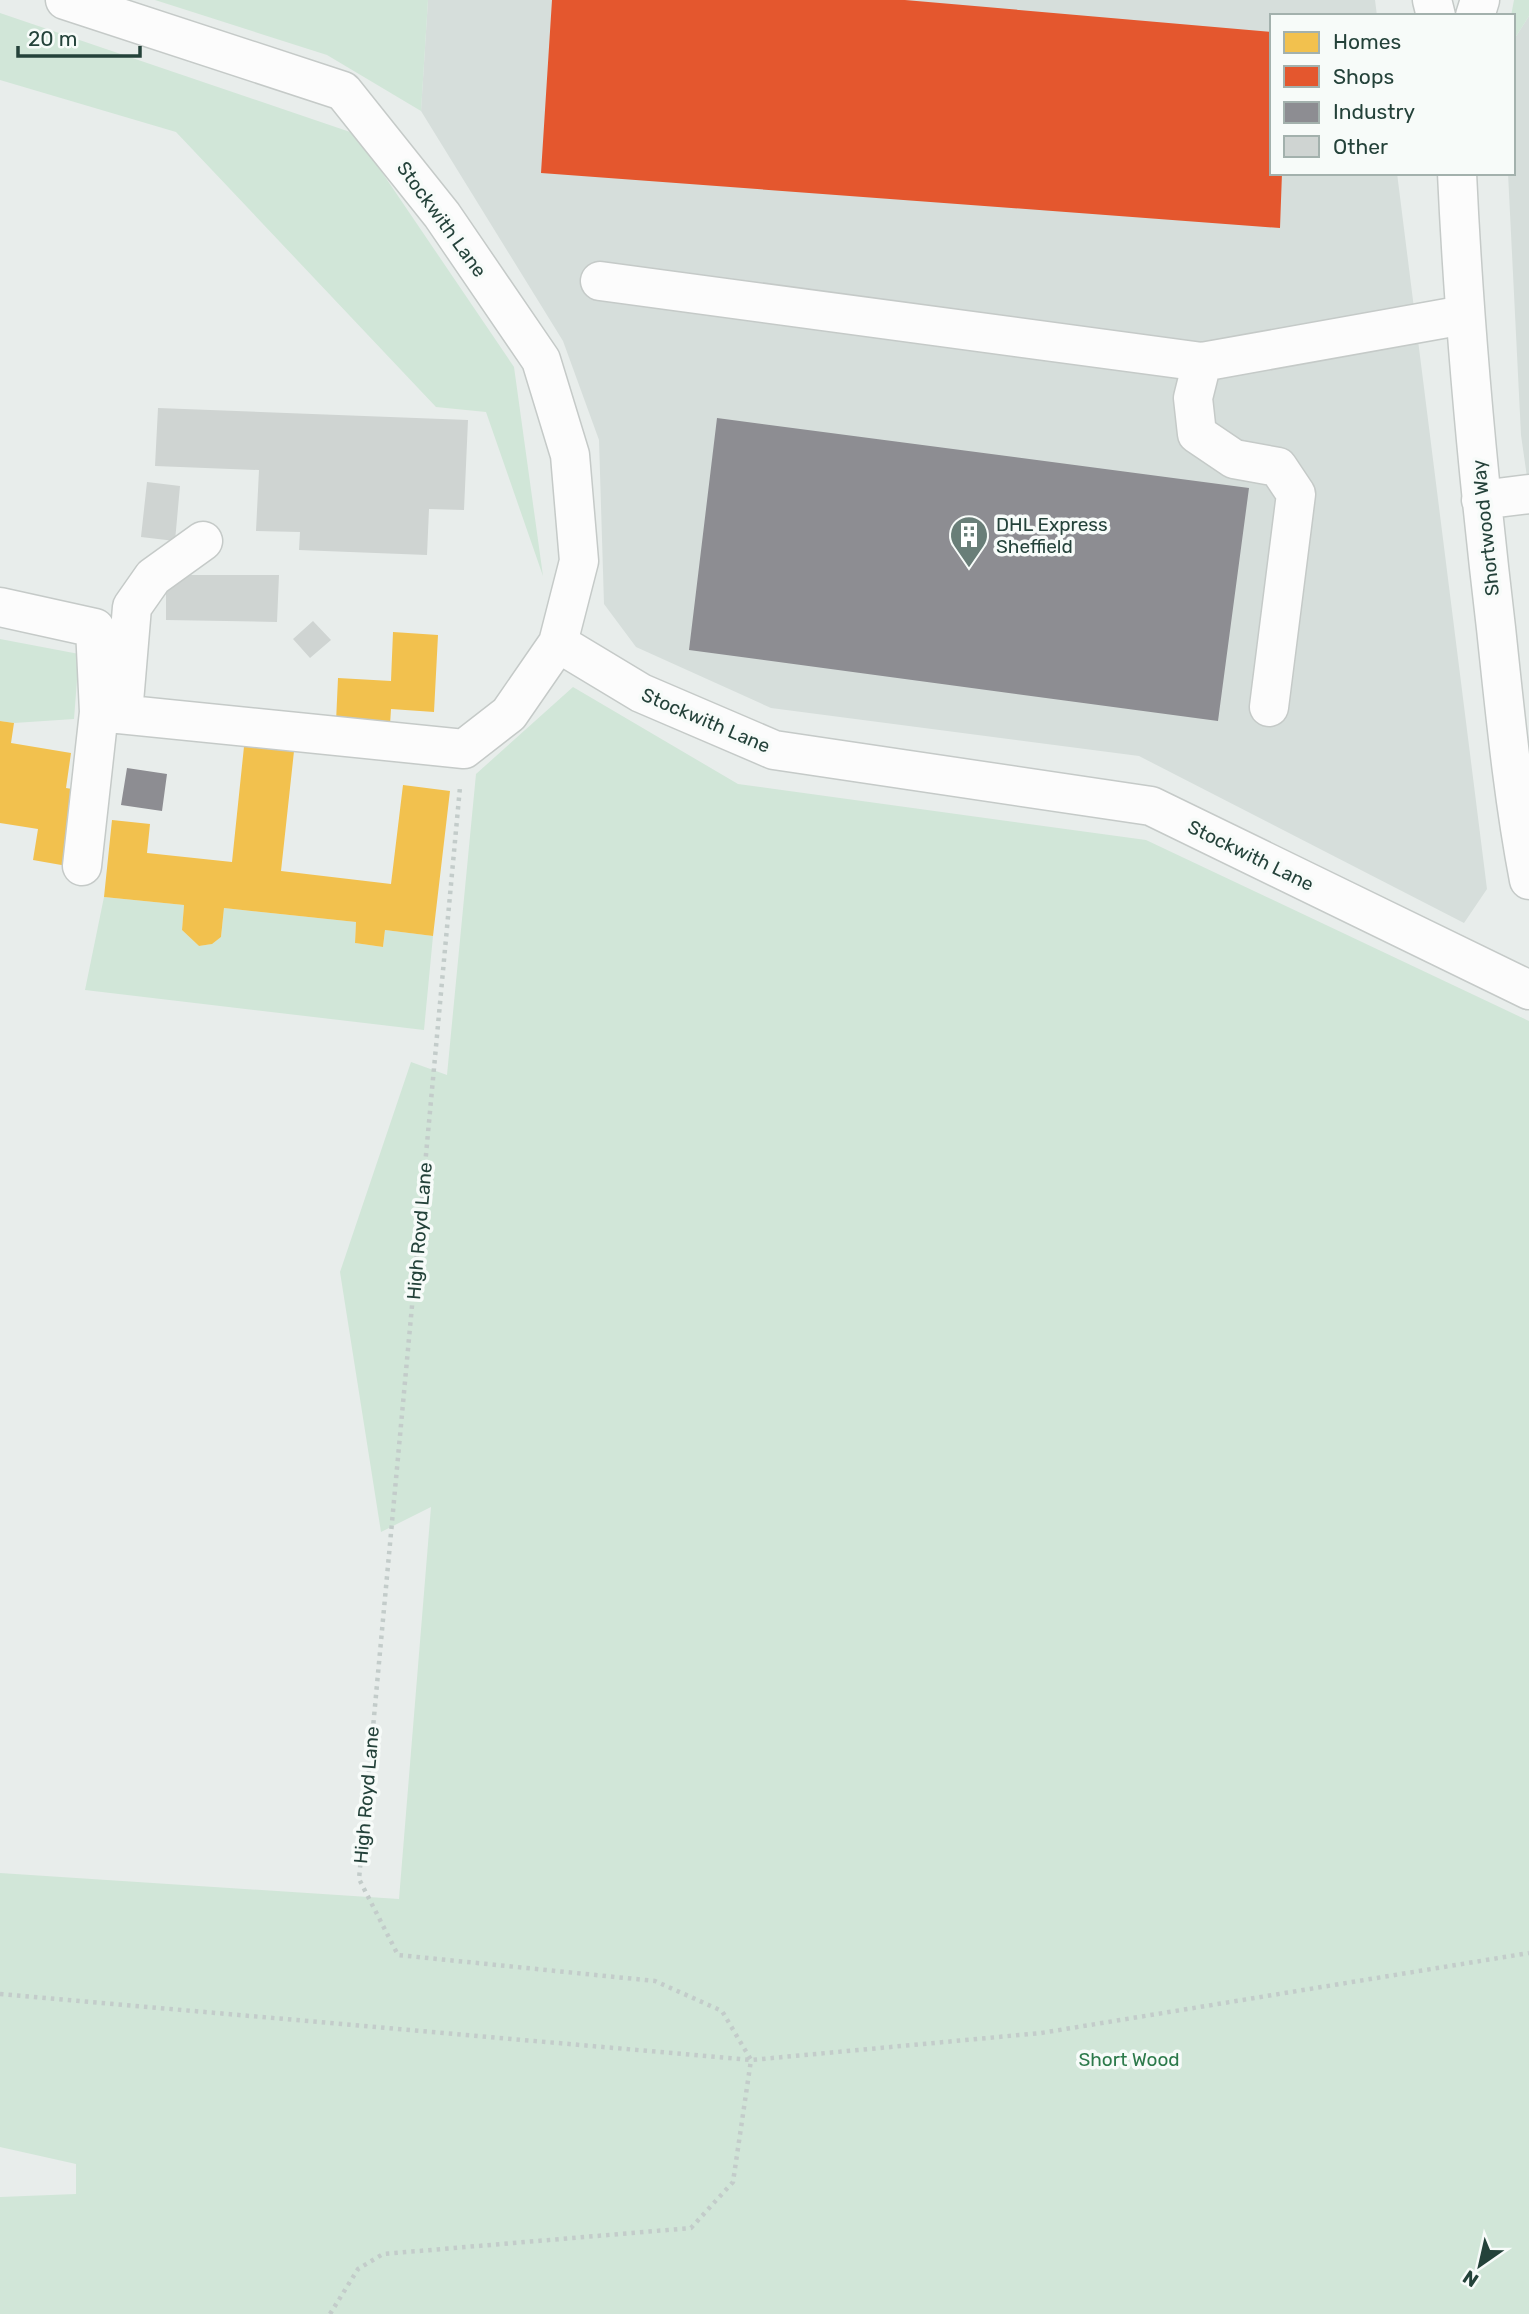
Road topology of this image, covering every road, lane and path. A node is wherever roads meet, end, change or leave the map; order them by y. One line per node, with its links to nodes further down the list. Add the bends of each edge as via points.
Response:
1 (65, 0): 10 (street, Stockwith Lane, via 344,91 442,215 541,360 569,455 579,561)
2 (1457, 175): 4 (street, Shortwood Way)
3 (600, 281): 5 (street)
4 (1464, 314): 5 (street); 7 (street, Shortwood Way)
5 (1202, 362): 11 (street, via 1193,398 1198,435 1234,458 1278,467 1296,494)
6 (1529, 494): 7 (street)
7 (1481, 500): 15 (street, Shortwood Way, via 1517,820)
8 (203, 541): 12 (street, via 153,577 132,607)
9 (0, 607): 12 (street, via 95,628)
10 (558, 643): 13 (street, via 509,715); 16 (street, Stockwith Lane, via 642,693 774,750 1151,806)
11 (1269, 707)
12 (111, 713): 13 (street); 14 (street)
13 (464, 749): 19 (path, High Royd Lane, via 359,1879 398,1955 655,1981 722,2011)
14 (82, 866)
15 (1529, 880)
16 (1529, 990)
17 (1529, 1953): 19 (path, via 1041,2033)
18 (0, 1994): 19 (path)
19 (751, 2060): 20 (path, via 733,2182 691,2228 383,2253 358,2269)
20 (330, 2314)

